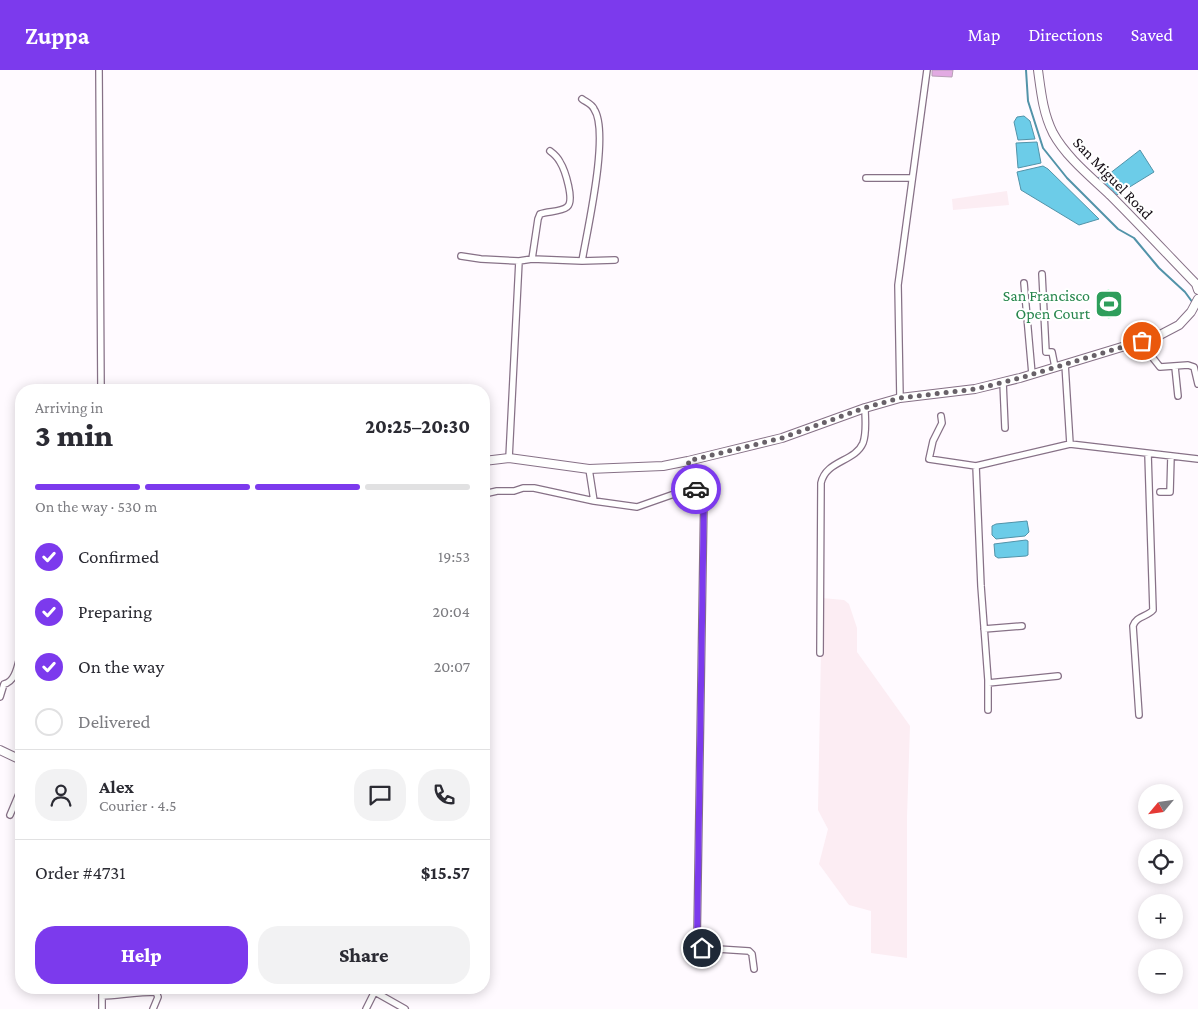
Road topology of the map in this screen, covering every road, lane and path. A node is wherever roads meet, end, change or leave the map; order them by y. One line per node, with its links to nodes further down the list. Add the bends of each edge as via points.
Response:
1 (99, 70): 23 (street)
2 (927, 70): 7 (street)
3 (1038, 70): 15 (street, San Miguel Road, via 1047,119 1054,135 1196,284)
4 (582, 99): 12 (street, via 592,105 597,115 600,156)
5 (550, 151): 9 (street, via 561,163 569,187 569,204 566,208 543,212 539,216)
6 (866, 178): 7 (street)
7 (912, 178): 26 (street, via 898,285)
8 (461, 256): 11 (street)
9 (532, 259): 11 (street); 12 (street)
10 (615, 260): 12 (street)
11 (519, 261): 33 (street)
12 (582, 261)
13 (1042, 274): 19 (street, via 1046,352 1052,352)
14 (1024, 283): 21 (street)
15 (1198, 290)
16 (1198, 300): 17 (street, via 1179,325)
17 (1142, 341): 18 (street); 20 (street, via 1160,367)
18 (1065, 364): 19 (street); 30 (street)
19 (1055, 367): 21 (street)
20 (1175, 367): 24 (street, via 1194,367); 25 (street)
21 (1032, 374): 22 (street)
22 (1003, 382): 26 (street, via 976,389); 29 (street)
23 (101, 384)
24 (1198, 384)
25 (1178, 396)
26 (900, 398): 27 (street)
27 (864, 408): 36 (street, via 782,438); 45 (street, via 866,432 862,446 824,472 822,483)
28 (941, 416): 37 (street, via 942,423 933,441 930,459)
29 (1005, 428)
30 (1070, 444): 31 (street); 37 (street)
31 (1148, 454): 32 (street); 51 (street, via 1153,610 1136,619 1133,626)
32 (1170, 456): 35 (street); 40 (street, via 1170,492)
33 (509, 458): 34 (street); 38 (street)
34 (490, 460)
35 (1198, 460)
36 (688, 461): 38 (street, via 664,466); 39 (street)
37 (976, 466): 44 (street)
38 (589, 469): 42 (street)
39 (695, 489): 42 (street, via 637,507); 56 (street, via 702,490 704,494 697,941 702,948 749,951)
40 (1160, 492)
41 (490, 493): 42 (street, via 534,488)
42 (594, 501)
43 (1022, 626): 44 (street)
44 (984, 629): 48 (street)
45 (820, 653)
46 (15, 672): 49 (street, via 9,684 4,684)
47 (1058, 676): 48 (street)
48 (988, 683): 50 (street)
49 (0, 698)
50 (988, 710)
51 (1139, 715)
52 (0, 750): 53 (street)
53 (15, 757)
54 (15, 803): 55 (street)
55 (10, 815)
56 (754, 969)
57 (132, 994): 61 (street)
58 (157, 994): 63 (street)
59 (374, 994): 64 (street)
60 (379, 994): 65 (street)
61 (102, 996): 62 (street)
62 (102, 1009)
63 (153, 1009)
64 (366, 1009)
65 (405, 1009)

